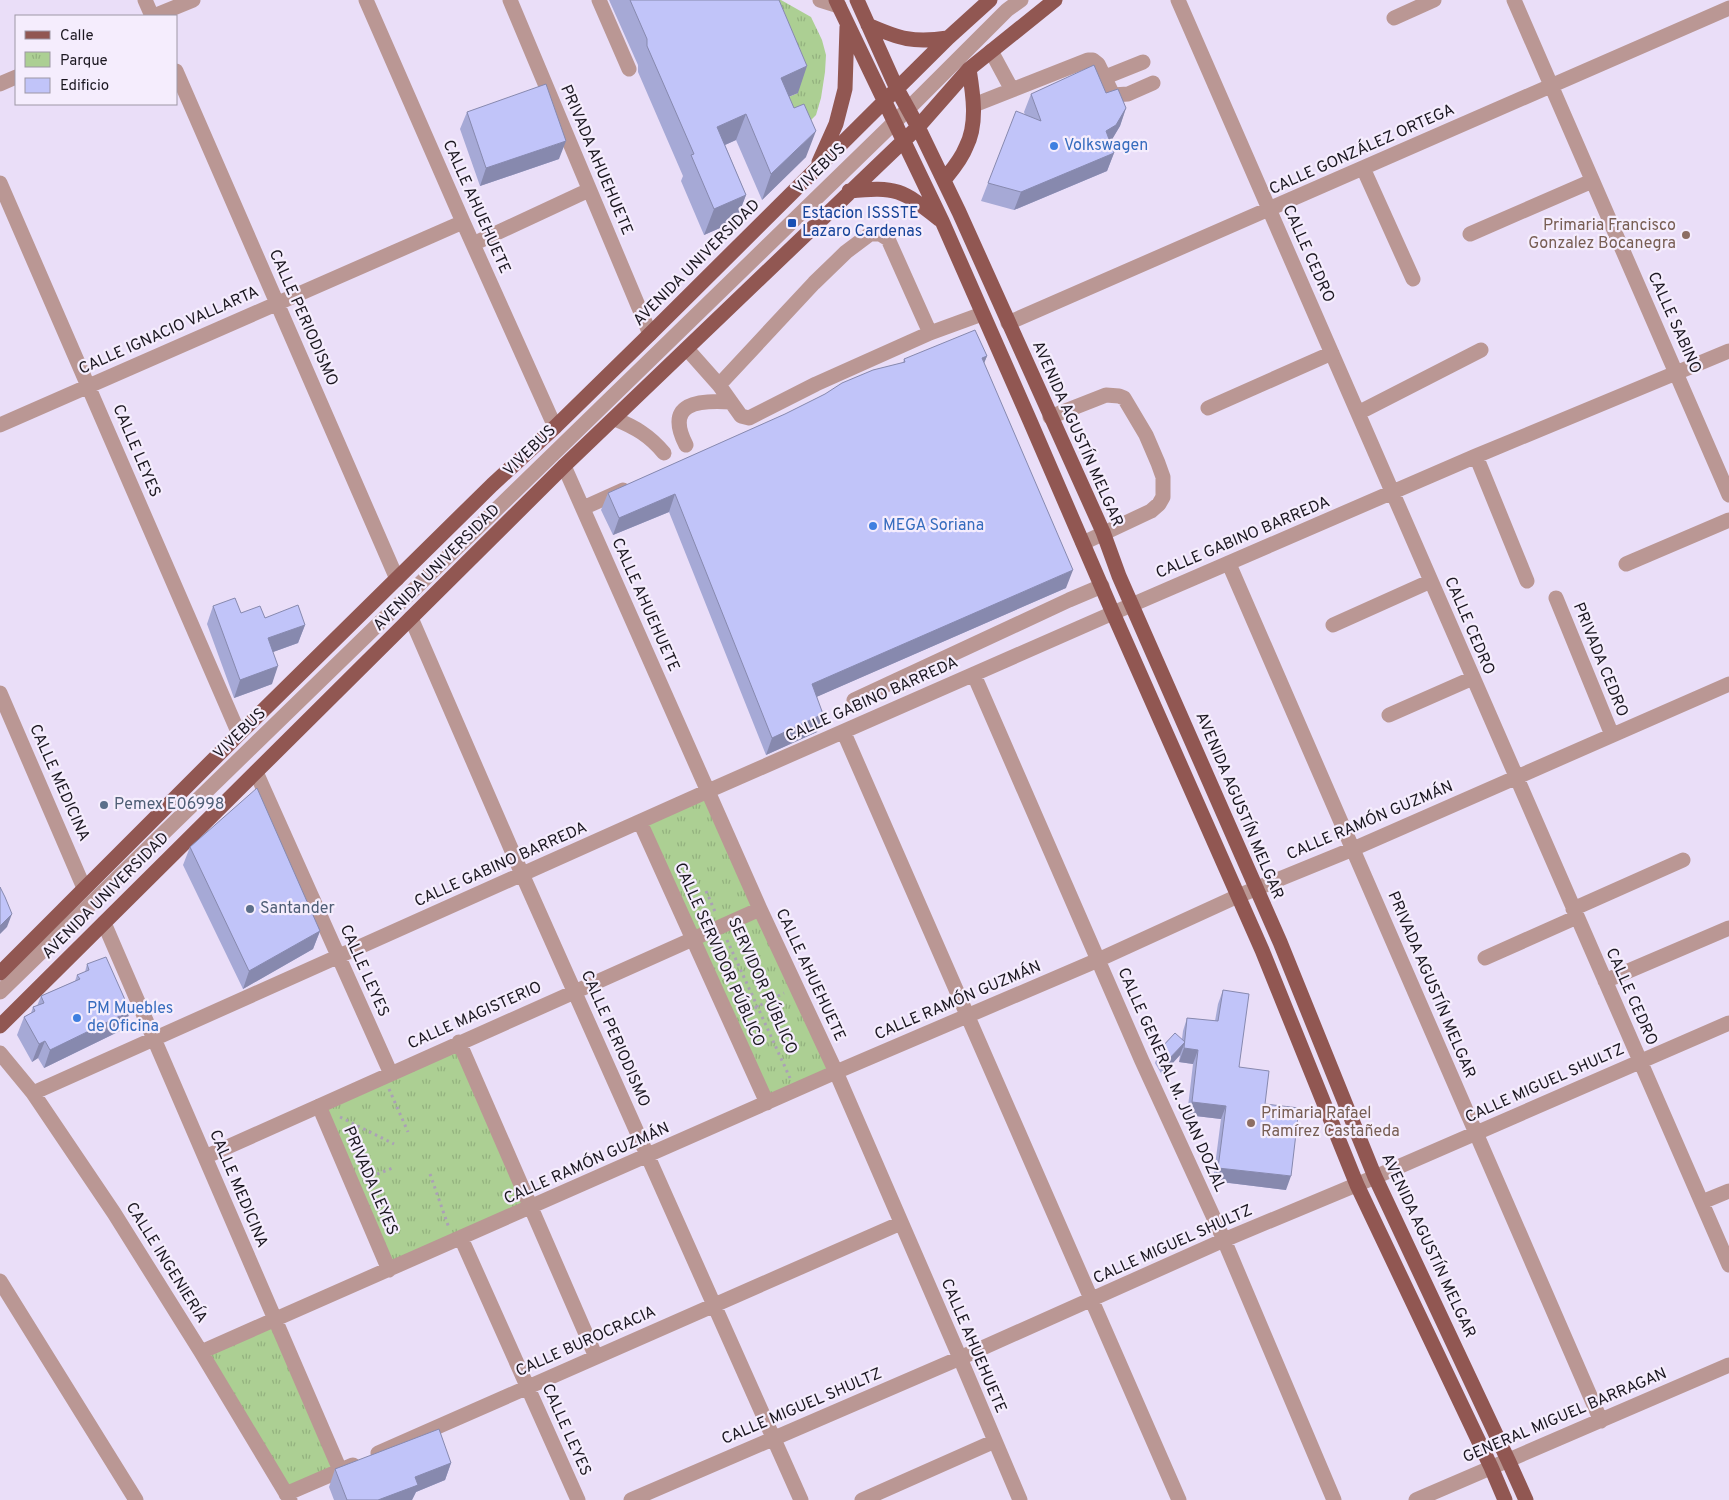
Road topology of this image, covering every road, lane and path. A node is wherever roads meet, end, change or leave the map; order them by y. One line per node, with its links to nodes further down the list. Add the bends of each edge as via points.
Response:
1 (145, 0): 16 (street)
2 (193, 0): 17 (street)
3 (366, 0): 49 (street, CALLE AHUEHUETE)
4 (510, 0): 45 (street, PRIVADA AHUEHUETE)
5 (599, 0): 24 (street)
6 (820, 0): 14 (street)
7 (857, 0): 20 (main road, AVENIDA AGUSTÍN MELGAR)
8 (990, 0): 21 (main road, AVENIDA UNIVERSIDAD)
9 (1021, 0): 36 (street, VIVEBUS, via 1007,10)
10 (1055, 0): 22 (main road, AVENIDA UNIVERSIDAD)
11 (1178, 0): 47 (street, CALLE CEDRO)
12 (1434, 0): 18 (street)
13 (1514, 0): 31 (street, CALLE SABINO)
14 (837, 3): 19 (main road)
15 (1729, 8): 31 (street, CALLE GONZÁLEZ ORTEGA)
16 (152, 15)
17 (156, 15)
18 (1394, 18)
19 (847, 23): 34 (main road); 41 (main road, via 845,89 836,124)
20 (868, 25): 21 (main road, via 912,41); 32 (main road, AVENIDA AGUSTÍN MELGAR)
21 (948, 38): 32 (main road, AVENIDA UNIVERSIDAD)
22 (992, 51): 25 (main road, AVENIDA UNIVERSIDAD); 33 (street)
23 (1143, 62): 28 (street)
24 (629, 69)
25 (970, 69): 35 (main road); 38 (main road, AVENIDA UNIVERSIDAD)
26 (15, 76): 30 (street)
27 (178, 76): 53 (street, CALLE PERIODISMO)
28 (1104, 78): 29 (street, via 1113,95 1128,94); 33 (street, via 1096,62 1088,60)
29 (1153, 83)
30 (0, 84)
31 (1551, 86): 40 (street, CALLE GONZÁLEZ ORTEGA); 43 (street, CALLE SABINO)
32 (896, 89): 34 (main road, AVENIDA UNIVERSIDAD); 36 (main road, AVENIDA AGUSTÍN MELGAR)
33 (1012, 90): 35 (street)
34 (884, 102): 37 (main road); 41 (main road, AVENIDA UNIVERSIDAD)
35 (974, 105): 42 (main road, via 968,145)
36 (907, 110): 37 (street, VIVEBUS); 38 (main road, AVENIDA AGUSTÍN MELGAR)
37 (893, 122): 39 (main road); 127 (street, VIVEBUS)
38 (918, 127): 39 (main road, AVENIDA UNIVERSIDAD); 42 (main road, AVENIDA AGUSTÍN MELGAR)
39 (902, 140): 46 (main road, AVENIDA UNIVERSIDAD); 48 (main road)
40 (1363, 168): 47 (street, CALLE GONZÁLEZ ORTEGA); 52 (street)
41 (813, 173): 57 (main road, AVENIDA UNIVERSIDAD)
42 (944, 180): 55 (main road, AVENIDA AGUSTÍN MELGAR)
43 (1592, 181): 50 (street); 62 (street, CALLE SABINO)
44 (0, 183): 64 (street, CALLE LEYES)
45 (589, 190): 51 (street); 57 (street, PRIVADA AHUEHUETE)
46 (849, 191): 48 (main road, via 896,191); 58 (main road, AVENIDA UNIVERSIDAD)
47 (1269, 210): 55 (street, CALLE GONZÁLEZ ORTEGA); 61 (street, CALLE CEDRO)
48 (942, 220): 54 (main road)
49 (462, 222): 51 (street, CALLE AHUEHUETE); 53 (street, CALLE IGNACIO VALLARTA)
50 (1470, 234)
51 (473, 244): 71 (street, CALLE AHUEHUETE)
52 (1413, 279)
53 (277, 303): 64 (street, CALLE IGNACIO VALLARTA); 85 (street, CALLE PERIODISMO)
54 (982, 314): 56 (street); 82 (main road)
55 (1008, 323): 68 (main road, AVENIDA AGUSTÍN MELGAR)
56 (930, 333): 63 (street, via 888,239 880,234 870,234 814,283); 65 (street, via 749,418 741,416)
57 (650, 334): 71 (main road, AVENIDA UNIVERSIDAD)
58 (687, 349): 63 (street); 69 (main road, AVENIDA UNIVERSIDAD)
59 (1481, 350): 67 (street)
60 (1729, 351): 62 (street, CALLE GABINO BARREDA)
61 (1332, 353): 66 (street); 67 (street, CALLE CEDRO)
62 (1676, 372): 74 (street, CALLE GABINO BARREDA); 78 (street, CALLE SABINO)
63 (718, 385): 65 (street)
64 (89, 386): 70 (street, CALLE IGNACIO VALLARTA); 101 (street, CALLE LEYES)
65 (731, 402): 72 (street, via 701,402 687,407 679,421)
66 (1208, 408)
67 (1358, 413): 77 (street, CALLE CEDRO)
68 (1050, 417): 81 (main road, AVENIDA AGUSTÍN MELGAR); 81 (street, via 1106,395 1114,395 1124,398 1146,435 1163,477 1163,496 1151,511)
69 (615, 419): 73 (street, via 641,431); 75 (main road, AVENIDA UNIVERSIDAD)
70 (0, 425)
71 (555, 427): 85 (main road, AVENIDA UNIVERSIDAD)
72 (686, 445)
73 (664, 453)
74 (1476, 456): 77 (street, CALLE GABINO BARREDA); 87 (street)
75 (564, 466): 79 (street, CALLE AHUEHUETE); 92 (main road, AVENIDA UNIVERSIDAD)
76 (636, 484): 79 (street)
77 (1392, 492): 83 (street, CALLE GABINO BARREDA); 86 (street, CALLE CEDRO)
78 (1729, 496)
79 (583, 508): 105 (street, CALLE AHUEHUETE)
80 (1729, 520): 84 (street)
81 (1102, 532): 82 (street); 90 (main road, AVENIDA AGUSTÍN MELGAR)
82 (1083, 543): 88 (main road)
83 (1229, 564): 90 (street, CALLE GABINO BARREDA); 107 (street, PRIVADA AGUSTÍN MELGAR)
84 (1626, 564)
85 (397, 579): 101 (main road, AVENIDA UNIVERSIDAD)
86 (1431, 581): 93 (street); 95 (street, CALLE CEDRO)
87 (1527, 581)
88 (1102, 586): 91 (main road); 98 (street)
89 (1556, 598): 102 (street, PRIVADA CEDRO)
90 (1133, 605): 91 (street, CALLE GABINO BARREDA); 111 (main road, AVENIDA AGUSTÍN MELGAR)
91 (1112, 613): 94 (street, CALLE GABINO BARREDA); 113 (main road)
92 (411, 618): 103 (main road, AVENIDA UNIVERSIDAD); 109 (street, CALLE PERIODISMO)
93 (1333, 625)
94 (974, 675): 100 (street, CALLE GABINO BARREDA); 122 (street, CALLE GENERAL M. JUAN DOZAL)
95 (1473, 678): 99 (street); 104 (street, CALLE CEDRO)
96 (1729, 684): 102 (street, CALLE RAMÓN GUZMÁN)
97 (0, 693): 110 (street, CALLE MEDICINA)
98 (854, 700)
99 (1389, 715)
100 (844, 732): 105 (street, CALLE GABINO BARREDA); 129 (street)
101 (239, 734): 110 (main road, AVENIDA UNIVERSIDAD)
102 (1612, 735): 104 (street, CALLE RAMÓN GUZMÁN)
103 (256, 772): 116 (main road, AVENIDA UNIVERSIDAD); 120 (street, CALLE LEYES)
104 (1516, 777): 107 (street, CALLE RAMÓN GUZMÁN); 115 (street, CALLE CEDRO)
105 (708, 791): 106 (street, CALLE GABINO BARREDA); 114 (street, CALLE AHUEHUETE)
106 (640, 822): 109 (street, CALLE GABINO BARREDA); 119 (street, CALLE SERVIDOR PÚBLICO)
107 (1353, 849): 111 (street, CALLE RAMÓN GUZMÁN); 144 (street, PRIVADA AGUSTÍN MELGAR)
108 (1683, 860): 115 (street)
109 (522, 874): 120 (street, CALLE GABINO BARREDA); 126 (street, CALLE PERIODISMO)
110 (84, 888): 123 (main road, AVENIDA UNIVERSIDAD)
111 (1256, 889): 113 (street, CALLE RAMÓN GUZMÁN); 150 (main road, AVENIDA AGUSTÍN MELGAR)
112 (706, 892): 117 (path, SERVIDOR PÚBLICO)
113 (1238, 896): 122 (street, CALLE RAMÓN GUZMÁN); 152 (main road)
114 (760, 909): 117 (street, CALLE MAGISTERIO); 125 (street, CALLE AHUEHUETE)
115 (1575, 913): 121 (street); 124 (street, CALLE CEDRO)
116 (104, 923): 132 (main road, AVENIDA UNIVERSIDAD); 133 (street, CALLE MEDICINA)
117 (721, 926): 119 (street, CALLE MAGISTERIO); 128 (path, SERVIDOR PÚBLICO)
118 (1729, 928): 124 (street)
119 (693, 939): 126 (street, CALLE MAGISTERIO); 130 (street, CALLE SERVIDOR PÚBLICO)
120 (339, 957): 133 (street, CALLE GABINO BARREDA); 138 (street, CALLE LEYES)
121 (1485, 958)
122 (1098, 960): 129 (street, CALLE RAMÓN GUZMÁN); 158 (street, CALLE GENERAL M. JUAN DOZAL)
123 (0, 973)
124 (1605, 981): 136 (street, CALLE CEDRO)
125 (796, 987): 128 (path); 137 (street, CALLE AHUEHUETE)
126 (574, 991): 134 (street, CALLE MAGISTERIO); 146 (street, CALLE PERIODISMO)
127 (0, 992)
128 (757, 1006): 130 (path); 139 (path, SERVIDOR PÚBLICO)
129 (967, 1015): 137 (street, CALLE RAMÓN GUZMÁN); 162 (street)
130 (730, 1020): 141 (street, CALLE SERVIDOR PÚBLICO)
131 (1729, 1023): 136 (street, CALLE MIGUEL SHULTZ)
132 (0, 1026)
133 (154, 1039): 140 (street, CALLE GABINO BARREDA); 147 (street, CALLE MEDICINA)
134 (459, 1042): 138 (street, CALLE MAGISTERIO); 155 (street)
135 (0, 1053): 140 (street, CALLE INGENIERÍA)
136 (1640, 1062): 144 (street, CALLE MIGUEL SHULTZ); 154 (street, CALLE CEDRO)
137 (836, 1072): 139 (street, CALLE RAMÓN GUZMÁN); 156 (street, CALLE AHUEHUETE)
138 (387, 1076): 142 (street, CALLE MAGISTERIO); 143 (path)
139 (796, 1090): 141 (street, CALLE RAMÓN GUZMÁN)
140 (33, 1093): 165 (street, CALLE INGENIERÍA, via 114,1213)
141 (767, 1103): 146 (street, CALLE RAMÓN GUZMÁN)
142 (319, 1106): 145 (path); 147 (street, CALLE MAGISTERIO); 151 (street, PRIVADA LEYES)
143 (408, 1132)
144 (1476, 1133): 150 (street, CALLE MIGUEL SHULTZ); 170 (street, PRIVADA AGUSTÍN MELGAR)
145 (394, 1144)
146 (648, 1156): 155 (street, CALLE RAMÓN GUZMÁN); 163 (street, CALLE PERIODISMO)
147 (205, 1157): 164 (street, CALLE MEDICINA)
148 (395, 1167): 151 (path)
149 (430, 1174): 157 (path)
150 (1375, 1177): 152 (street, CALLE MIGUEL SHULTZ); 173 (main road, AVENIDA AGUSTÍN MELGAR)
151 (353, 1185): 160 (street, PRIVADA LEYES)
152 (1357, 1185): 158 (street, CALLE MIGUEL SHULTZ); 174 (main road)
153 (1729, 1190): 154 (street)
154 (1702, 1202): 159 (street, CALLE CEDRO)
155 (532, 1208): 157 (street, CALLE RAMÓN GUZMÁN); 166 (street)
156 (901, 1223): 163 (street, CALLE BUROCRACIA); 167 (street, CALLE AHUEHUETE)
157 (458, 1240): 160 (street, CALLE RAMÓN GUZMÁN); 169 (street, CALLE LEYES)
158 (1224, 1240): 162 (street, CALLE MIGUEL SHULTZ); 185 (street, CALLE GENERAL M. JUAN DOZAL)
159 (1729, 1265)
160 (389, 1270): 164 (street, CALLE RAMÓN GUZMÁN)
161 (0, 1281): 178 (street)
162 (1092, 1300): 167 (street, CALLE MIGUEL SHULTZ); 184 (street)
163 (715, 1305): 166 (street, CALLE BUROCRACIA); 171 (street, CALLE PERIODISMO)
164 (275, 1320): 165 (street, CALLE RAMÓN GUZMÁN); 175 (street, CALLE MEDICINA)
165 (201, 1352): 177 (street, CALLE INGENIERÍA)
166 (596, 1357): 169 (street, CALLE BUROCRACIA)
167 (960, 1358): 171 (street, CALLE MIGUEL SHULTZ); 172 (street, CALLE AHUEHUETE)
168 (1729, 1366): 170 (street, GENERAL MIGUEL BARRAGAN)
169 (528, 1387): 175 (street, CALLE BUROCRACIA); 179 (street, CALLE LEYES)
170 (1601, 1421): 173 (street, GENERAL MIGUEL BARRAGAN)
171 (774, 1438): 180 (street, CALLE MIGUEL SHULTZ); 181 (street, CALLE PERIODISMO)
172 (995, 1441): 176 (street); 183 (street, CALLE AHUEHUETE)
173 (1508, 1460): 174 (street, GENERAL MIGUEL BARRAGAN); 188 (main road, AVENIDA AGUSTÍN MELGAR)
174 (1491, 1467): 186 (street, GENERAL MIGUEL BARRAGAN); 187 (main road)
175 (340, 1470): 177 (street, CALLE BUROCRACIA)
176 (888, 1495): 182 (street)
177 (288, 1497)
178 (136, 1500)
179 (578, 1500)
180 (631, 1500)
181 (801, 1500)
182 (862, 1500)
183 (1020, 1500)
184 (1179, 1500)
185 (1334, 1500)
186 (1416, 1500)
187 (1505, 1500)
188 (1526, 1500)

